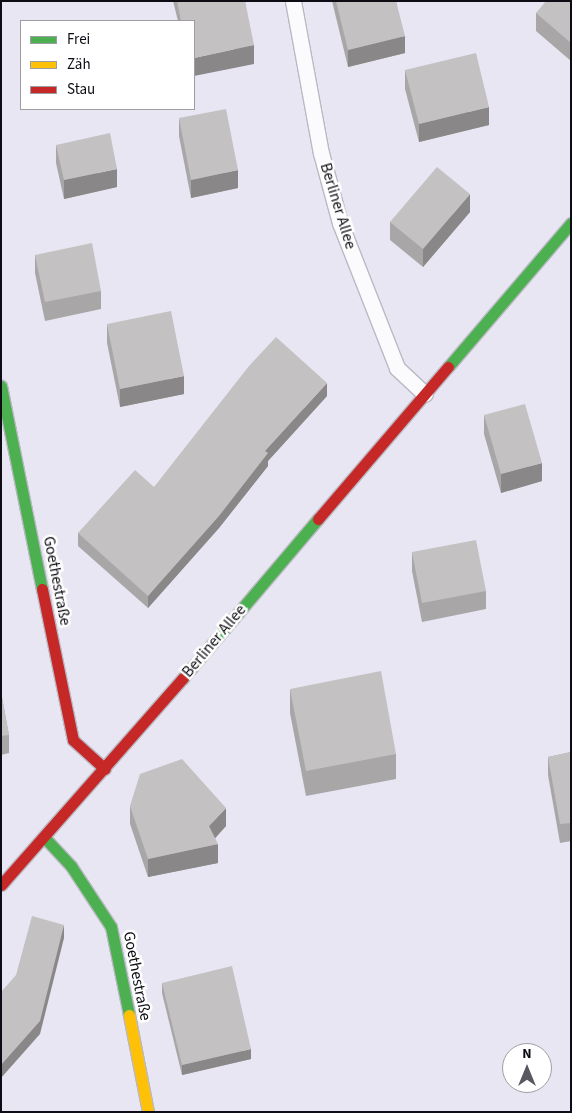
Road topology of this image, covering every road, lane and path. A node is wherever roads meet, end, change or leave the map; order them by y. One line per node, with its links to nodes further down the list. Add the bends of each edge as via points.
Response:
1 (292, 1): 4 (lane, Berliner Allee, via 321,153 340,223 397,368)
2 (571, 223): 4 (street, Berliner Allee)
3 (1, 386): 5 (street, Goethestraße, via 73,740)
4 (425, 394): 5 (street, Berliner Allee)
5 (105, 768): 6 (street, Berliner Allee)
6 (44, 837): 7 (street, Berliner Allee); 8 (street, Goethestraße, via 71,866 111,928)
7 (1, 885)
8 (148, 1112)

